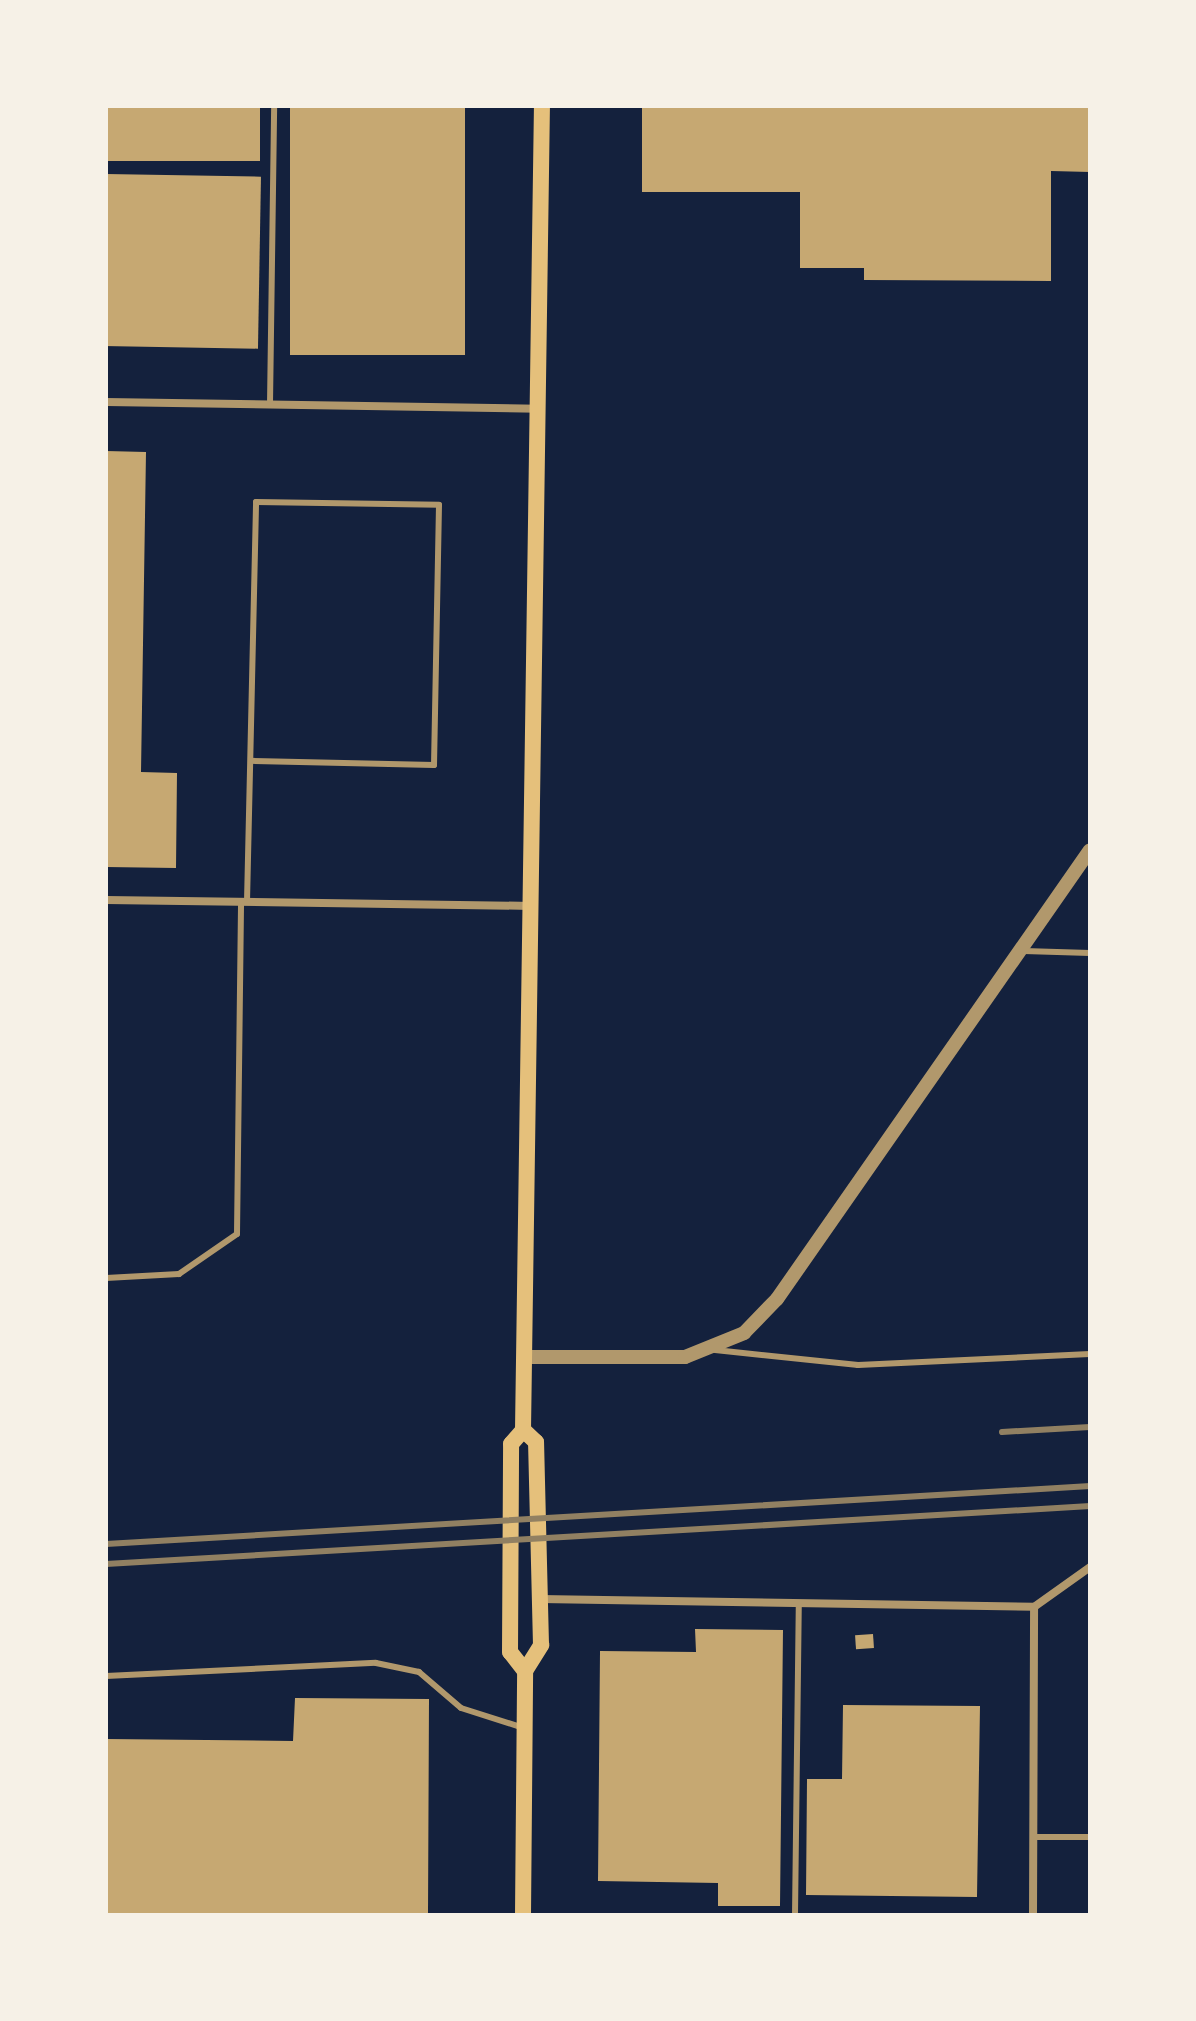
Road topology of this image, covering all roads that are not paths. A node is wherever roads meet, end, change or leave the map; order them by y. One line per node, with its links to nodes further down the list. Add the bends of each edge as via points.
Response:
1 (274, 106): 4 (lane)
2 (542, 106): 5 (main road)
3 (106, 402): 4 (street)
4 (270, 404): 5 (street)
5 (539, 409): 10 (main road)
6 (251, 761): 6 (lane, via 434,765 439,505 256,502); 9 (lane)
7 (1090, 850): 11 (street)
8 (106, 900): 9 (street)
9 (244, 902): 10 (street); 13 (lane, via 237,1234 179,1274)
10 (533, 906): 16 (main road)
11 (1020, 950): 12 (lane); 14 (street, via 777,1299)
12 (1090, 953)
13 (106, 1278)
14 (715, 1350): 15 (lane, via 858,1365); 16 (street, via 644,1359)
15 (1090, 1354)
16 (525, 1357): 17 (main road)
17 (523, 1430): 19 (main road, via 536,1442); 22 (main road, via 511,1444 510,1652)
18 (1090, 1567): 21 (street)
19 (540, 1599): 20 (street); 22 (main road, via 541,1645)
20 (799, 1601): 21 (street); 28 (lane)
21 (1034, 1607): 25 (street)
22 (525, 1671): 24 (main road)
23 (106, 1676): 24 (lane, via 376,1663 419,1672 461,1708)
24 (524, 1728): 27 (main road)
25 (1033, 1837): 26 (lane); 29 (street)
26 (1090, 1837)
27 (523, 1915)
28 (795, 1915)
29 (1033, 1915)

